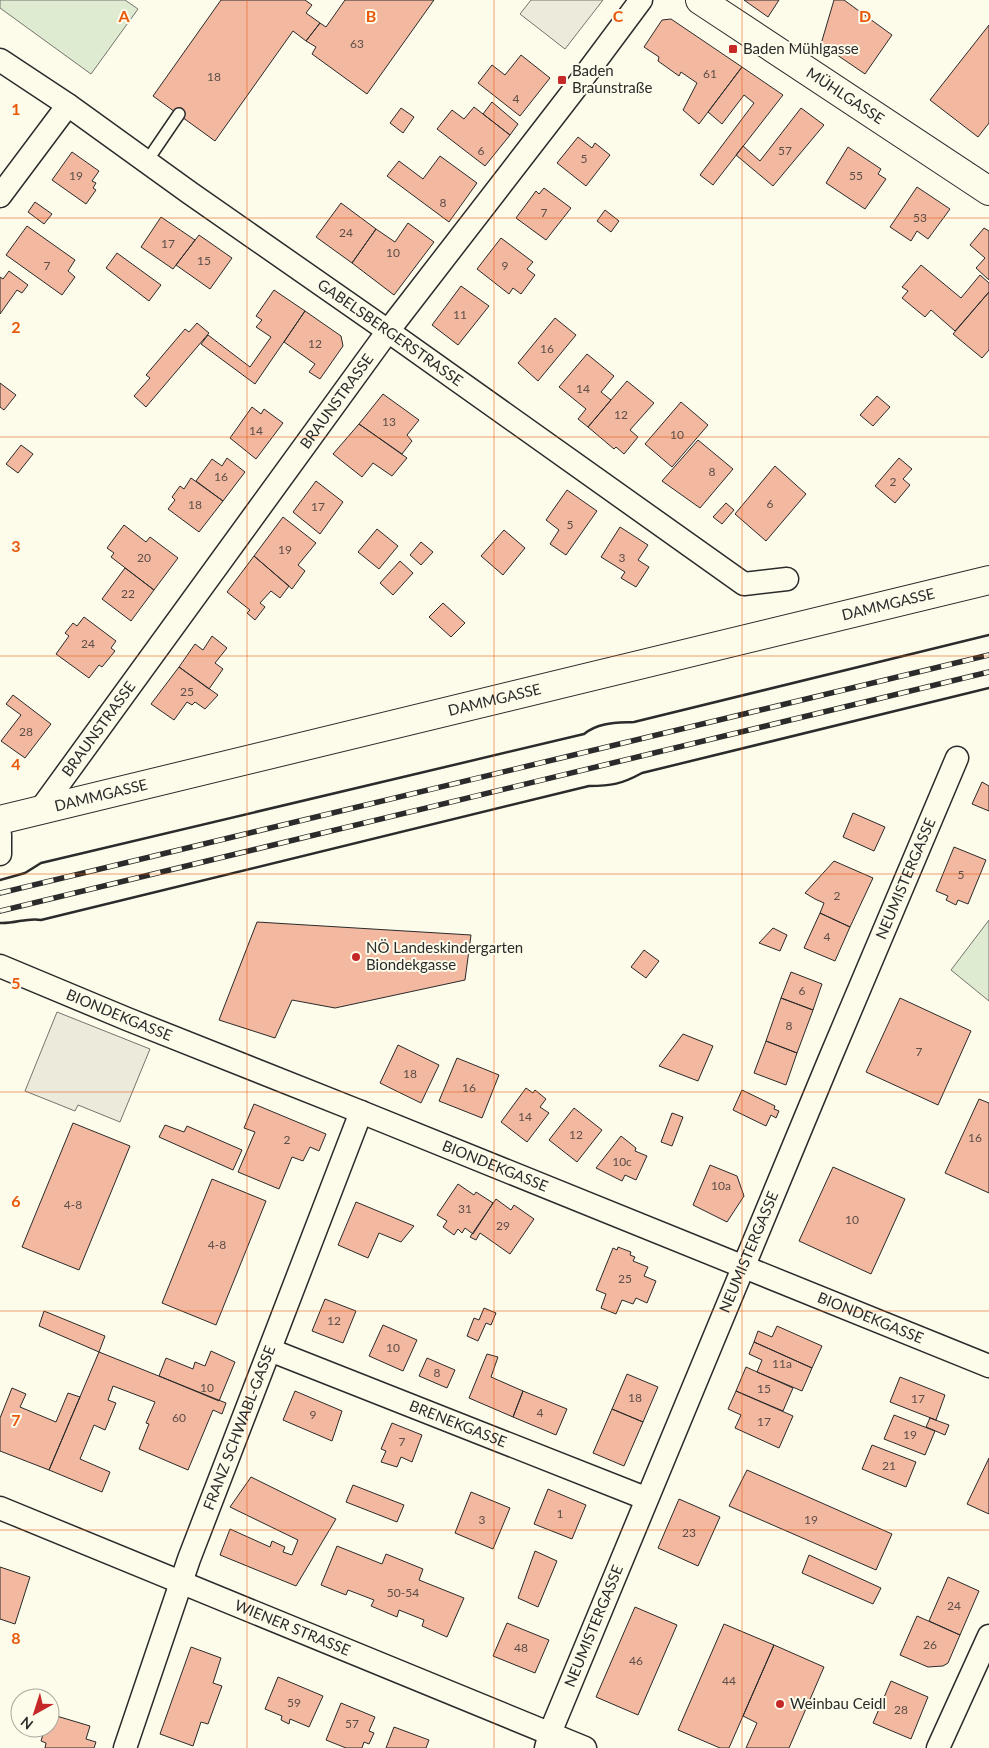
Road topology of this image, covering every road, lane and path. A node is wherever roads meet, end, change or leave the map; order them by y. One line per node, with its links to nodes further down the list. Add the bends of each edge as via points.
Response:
1 (641, 0): 9 (street, BRAUNSTRASSE)
2 (700, 0): 7 (main road, MÜHLGASSE)
3 (0, 60): 4 (street, GABELSBERGERSTRASSE)
4 (68, 104): 6 (street, GABELSBERGERSTRASSE); 8 (street)
5 (179, 114): 6 (lane)
6 (147, 161): 9 (street, GABELSBERGERSTRASSE)
7 (989, 192)
8 (0, 196)
9 (388, 331): 10 (street, GABELSBERGERSTRASSE, via 744,584); 13 (street, BRAUNSTRASSE)
10 (787, 578)
11 (989, 580): 13 (main road, DAMMGASSE)
12 (957, 758): 19 (street, NEUMISTERGASSE)
13 (40, 810): 14 (main road, DAMMGASSE)
14 (0, 820)
15 (0, 835): 16 (street)
16 (0, 854)
17 (0, 966): 18 (street, BIONDEKGASSE)
18 (361, 1112): 19 (street, BIONDEKGASSE); 20 (street, FRANZ SCHWABL-GASSE)
19 (743, 1266): 21 (street, BIONDEKGASSE); 22 (street, NEUMISTERGASSE)
20 (270, 1350): 22 (street, BRENEKGASSE); 24 (street, FRANZ SCHWABL-GASSE)
21 (989, 1366)
22 (645, 1498): 26 (street, NEUMISTERGASSE)
23 (0, 1508): 24 (street, WIENER STRASSE)
24 (181, 1583): 26 (street, WIENER STRASSE); 27 (street, FRANZ SCHWABL-GASSE)
25 (989, 1636): 29 (street)
26 (548, 1740): 28 (street, WIENER STRASSE)
27 (125, 1748)
28 (585, 1748)
29 (938, 1748)

